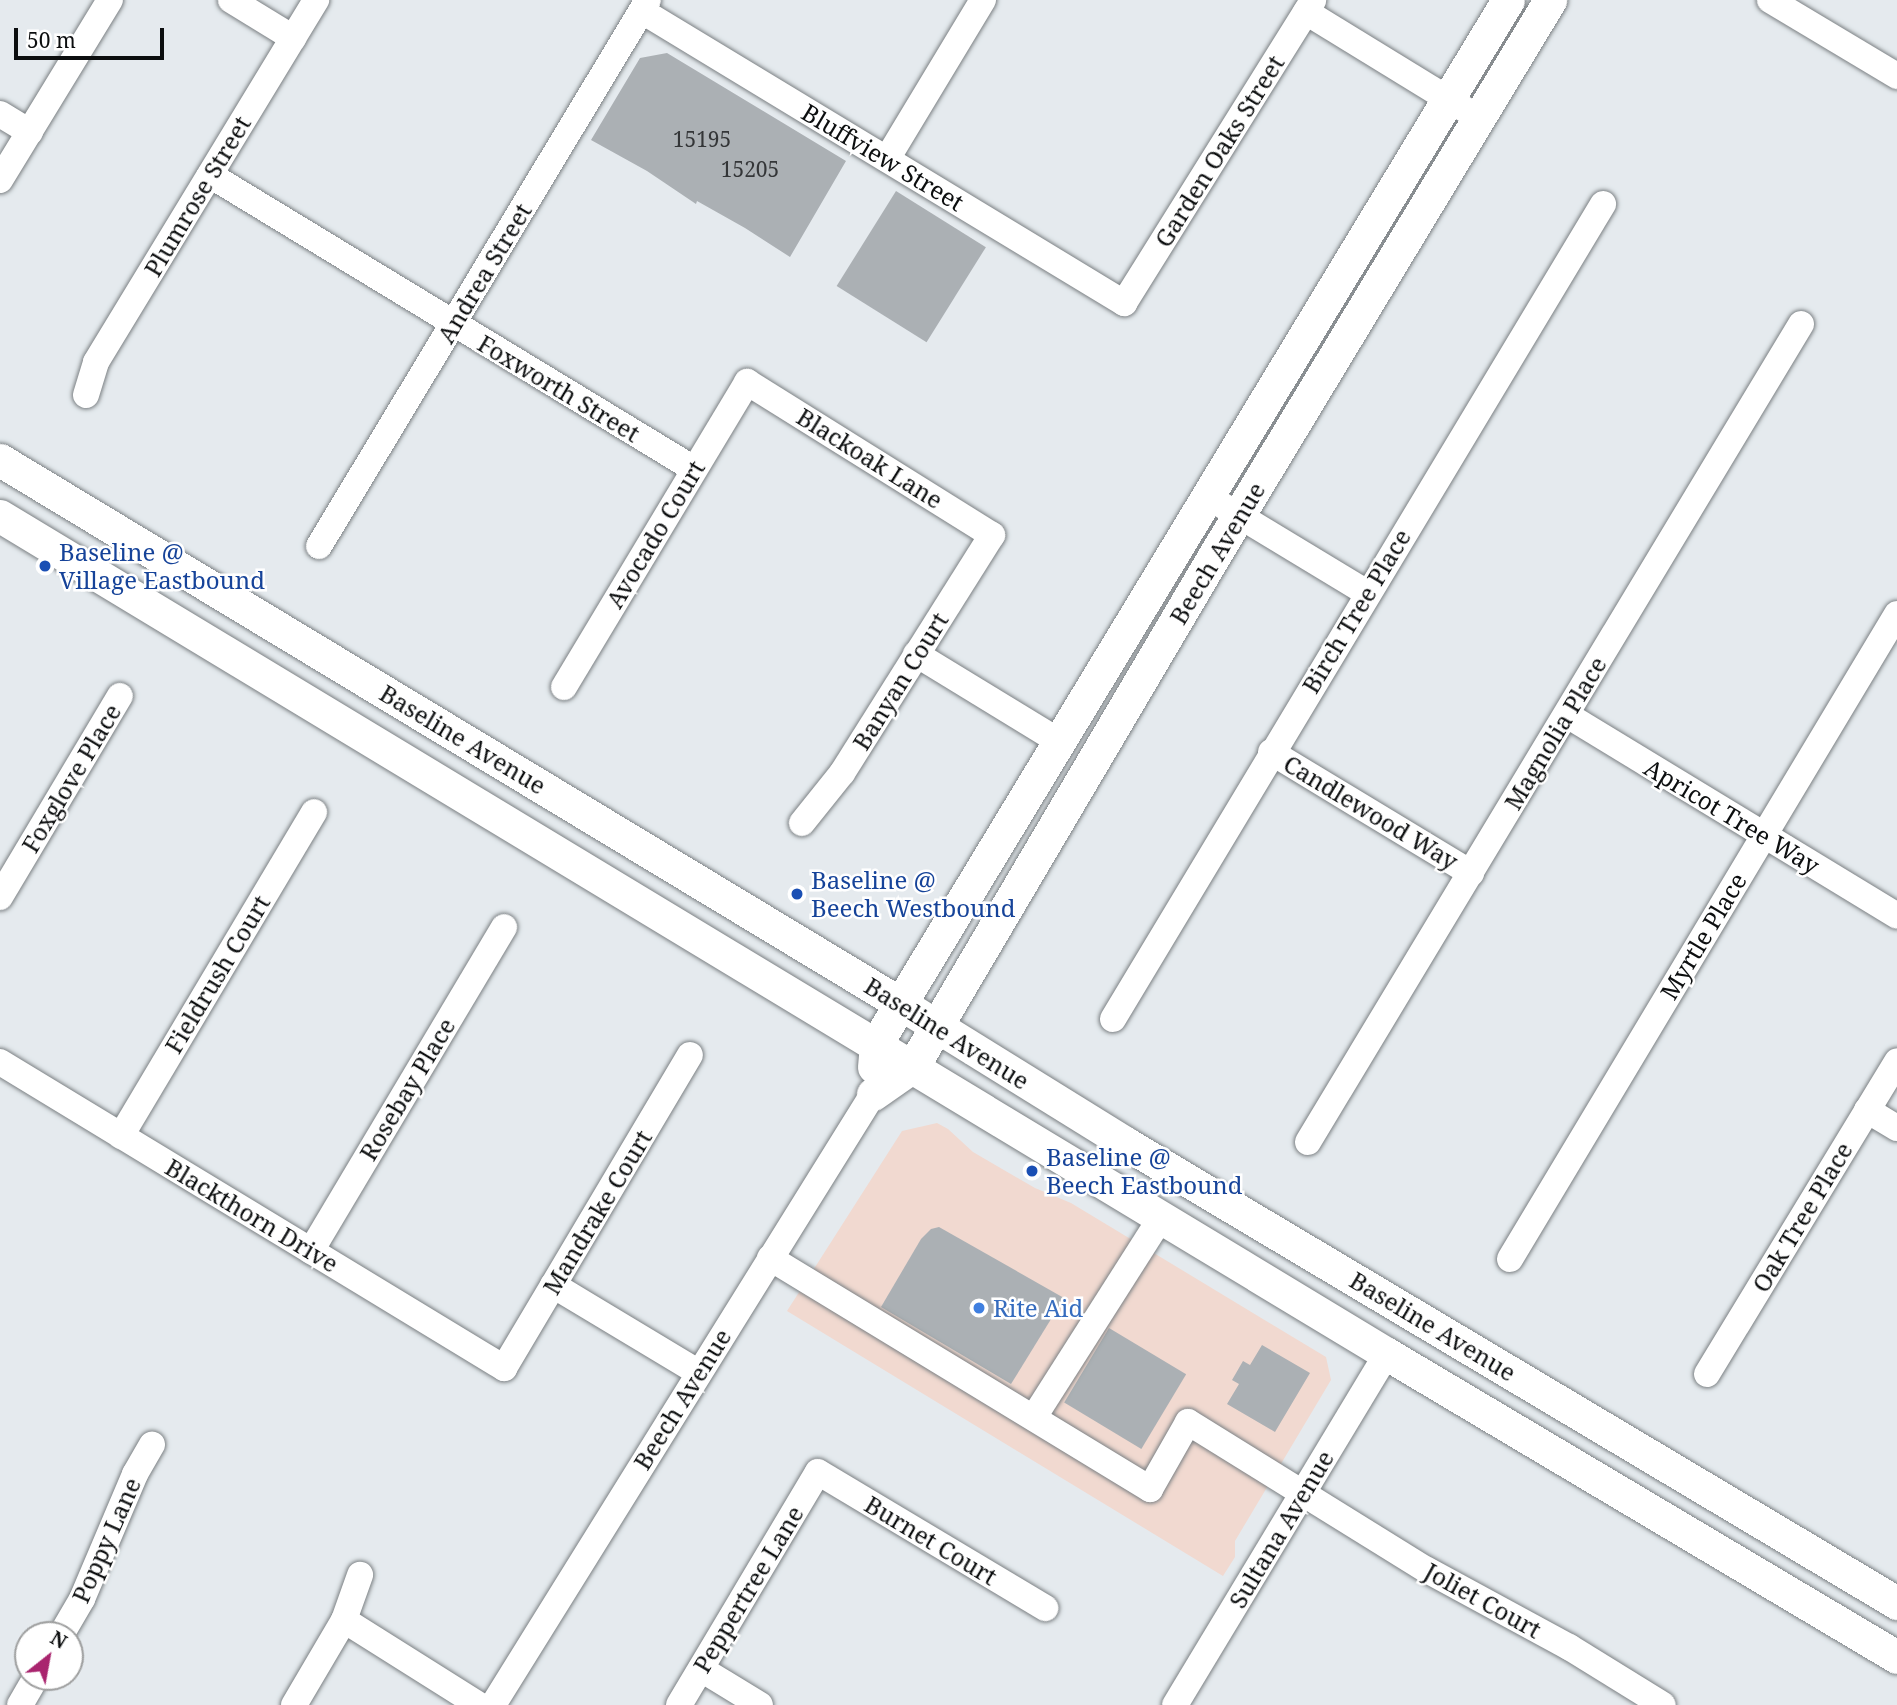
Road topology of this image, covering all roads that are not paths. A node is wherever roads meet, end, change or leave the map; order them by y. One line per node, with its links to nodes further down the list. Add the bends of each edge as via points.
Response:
1 (110, 0): 15 (street)
2 (231, 0): 10 (street)
3 (316, 0): 10 (street, Plumrose Street)
4 (983, 0): 16 (street)
5 (1508, 0): 12 (main road, Beech Avenue)
6 (1550, 0): 14 (main road, Beech Avenue)
7 (1770, 0): 11 (street)
8 (645, 5): 16 (street, Bluffview Street); 22 (street, Andrea Street)
9 (1310, 6): 12 (street); 20 (street, Garden Oaks Street)
10 (293, 38): 17 (street, Plumrose Street)
11 (1897, 76)
12 (1448, 99): 14 (street); 27 (main road, Beech Avenue)
13 (0, 114): 15 (street)
14 (1479, 118): 29 (main road, Beech Avenue)
15 (30, 132): 18 (street)
16 (887, 159): 20 (street, Bluffview Street)
17 (210, 175): 22 (street, Foxworth Street); 24 (street, Plumrose Street, via 96,362)
18 (0, 180)
19 (1602, 204): 32 (street, Birch Tree Place)
20 (1125, 303)
21 (1801, 324): 37 (street, Magnolia Place)
22 (453, 325): 26 (street, Foxworth Street); 31 (street, Andrea Street)
23 (747, 382): 26 (street, Avocado Court); 30 (street, Blackoak Lane)
24 (86, 396)
25 (0, 460): 47 (main road, Baseline Avenue)
26 (694, 469): 35 (street, Avocado Court)
27 (1207, 496): 29 (street); 38 (main road, Beech Avenue)
28 (0, 516): 50 (main road, Baseline Avenue)
29 (1240, 516): 32 (street); 49 (main road, Beech Avenue)
30 (992, 535): 34 (street, Banyan Court)
31 (319, 546)
32 (1367, 593): 39 (street, Birch Tree Place)
33 (1897, 614): 42 (street, Myrtle Place)
34 (916, 654): 38 (street); 41 (street, Banyan Court, via 842,773)
35 (564, 687)
36 (120, 696): 44 (street, Foxglove Place)
37 (1567, 715): 42 (street, Apricot Tree Way); 43 (street, Magnolia Place)
38 (1059, 741): 47 (main road, Beech Avenue)
39 (1271, 752): 43 (street, Candlewood Way); 48 (street, Birch Tree Place)
40 (313, 812): 58 (street, Fieldrush Court)
41 (802, 823)
42 (1763, 835): 45 (street, Apricot Tree Way); 63 (street, Myrtle Place)
43 (1471, 873): 59 (street, Magnolia Place)
44 (0, 897)
45 (1897, 916)
46 (504, 927): 61 (street, Rosebay Place)
47 (901, 1004): 49 (main road, Baseline Avenue); 50 (main road, Beech Avenue)
48 (1113, 1019)
49 (935, 1026): 54 (main road, Beech Avenue); 74 (main road, Baseline Avenue)
50 (876, 1044): 54 (main road, Baseline Avenue); 55 (main road, Beech Avenue)
51 (690, 1055): 64 (street, Mandrake Court)
52 (1897, 1061): 56 (street, Oak Tree Place)
53 (0, 1062): 58 (street, Blackthorn Drive)
54 (913, 1066): 55 (main road, Beech Avenue); 60 (main road, Baseline Avenue)
55 (873, 1094): 62 (street, Beech Avenue)
56 (1867, 1110): 57 (street); 68 (street, Oak Tree Place)
57 (1897, 1128)
58 (121, 1136): 61 (street, Blackthorn Drive)
59 (1308, 1142)
60 (1162, 1216): 65 (main road, Baseline Avenue); 69 (street)
61 (310, 1251): 66 (street, Blackthorn Drive)
62 (770, 1258): 67 (street, Beech Avenue); 69 (street)
63 (1510, 1259)
64 (553, 1285): 66 (street, Mandrake Court); 67 (street)
65 (1387, 1354): 72 (street, Sultana Avenue); 78 (main road, Baseline Avenue)
66 (504, 1368)
67 (698, 1372): 82 (street, Beech Avenue)
68 (1707, 1374)
69 (1034, 1418): 72 (street, Joliet Court, via 1150,1489 1188,1422)
70 (152, 1445): 77 (street, Poppy Lane)
71 (817, 1472): 75 (street, Burnet Court); 79 (street, Peppertree Lane)
72 (1302, 1495): 85 (street, Sultana Avenue); 86 (street, Joliet Court)
73 (360, 1575): 76 (street)
74 (1897, 1603)
75 (1045, 1608)
76 (344, 1620): 80 (street); 81 (street)
77 (69, 1621)
78 (1897, 1657)
79 (701, 1669): 83 (street, Peppertree Lane); 84 (street)
80 (295, 1705)
81 (479, 1705)
82 (493, 1705)
83 (679, 1705)
84 (760, 1705)
85 (1174, 1705)
86 (1664, 1705)

